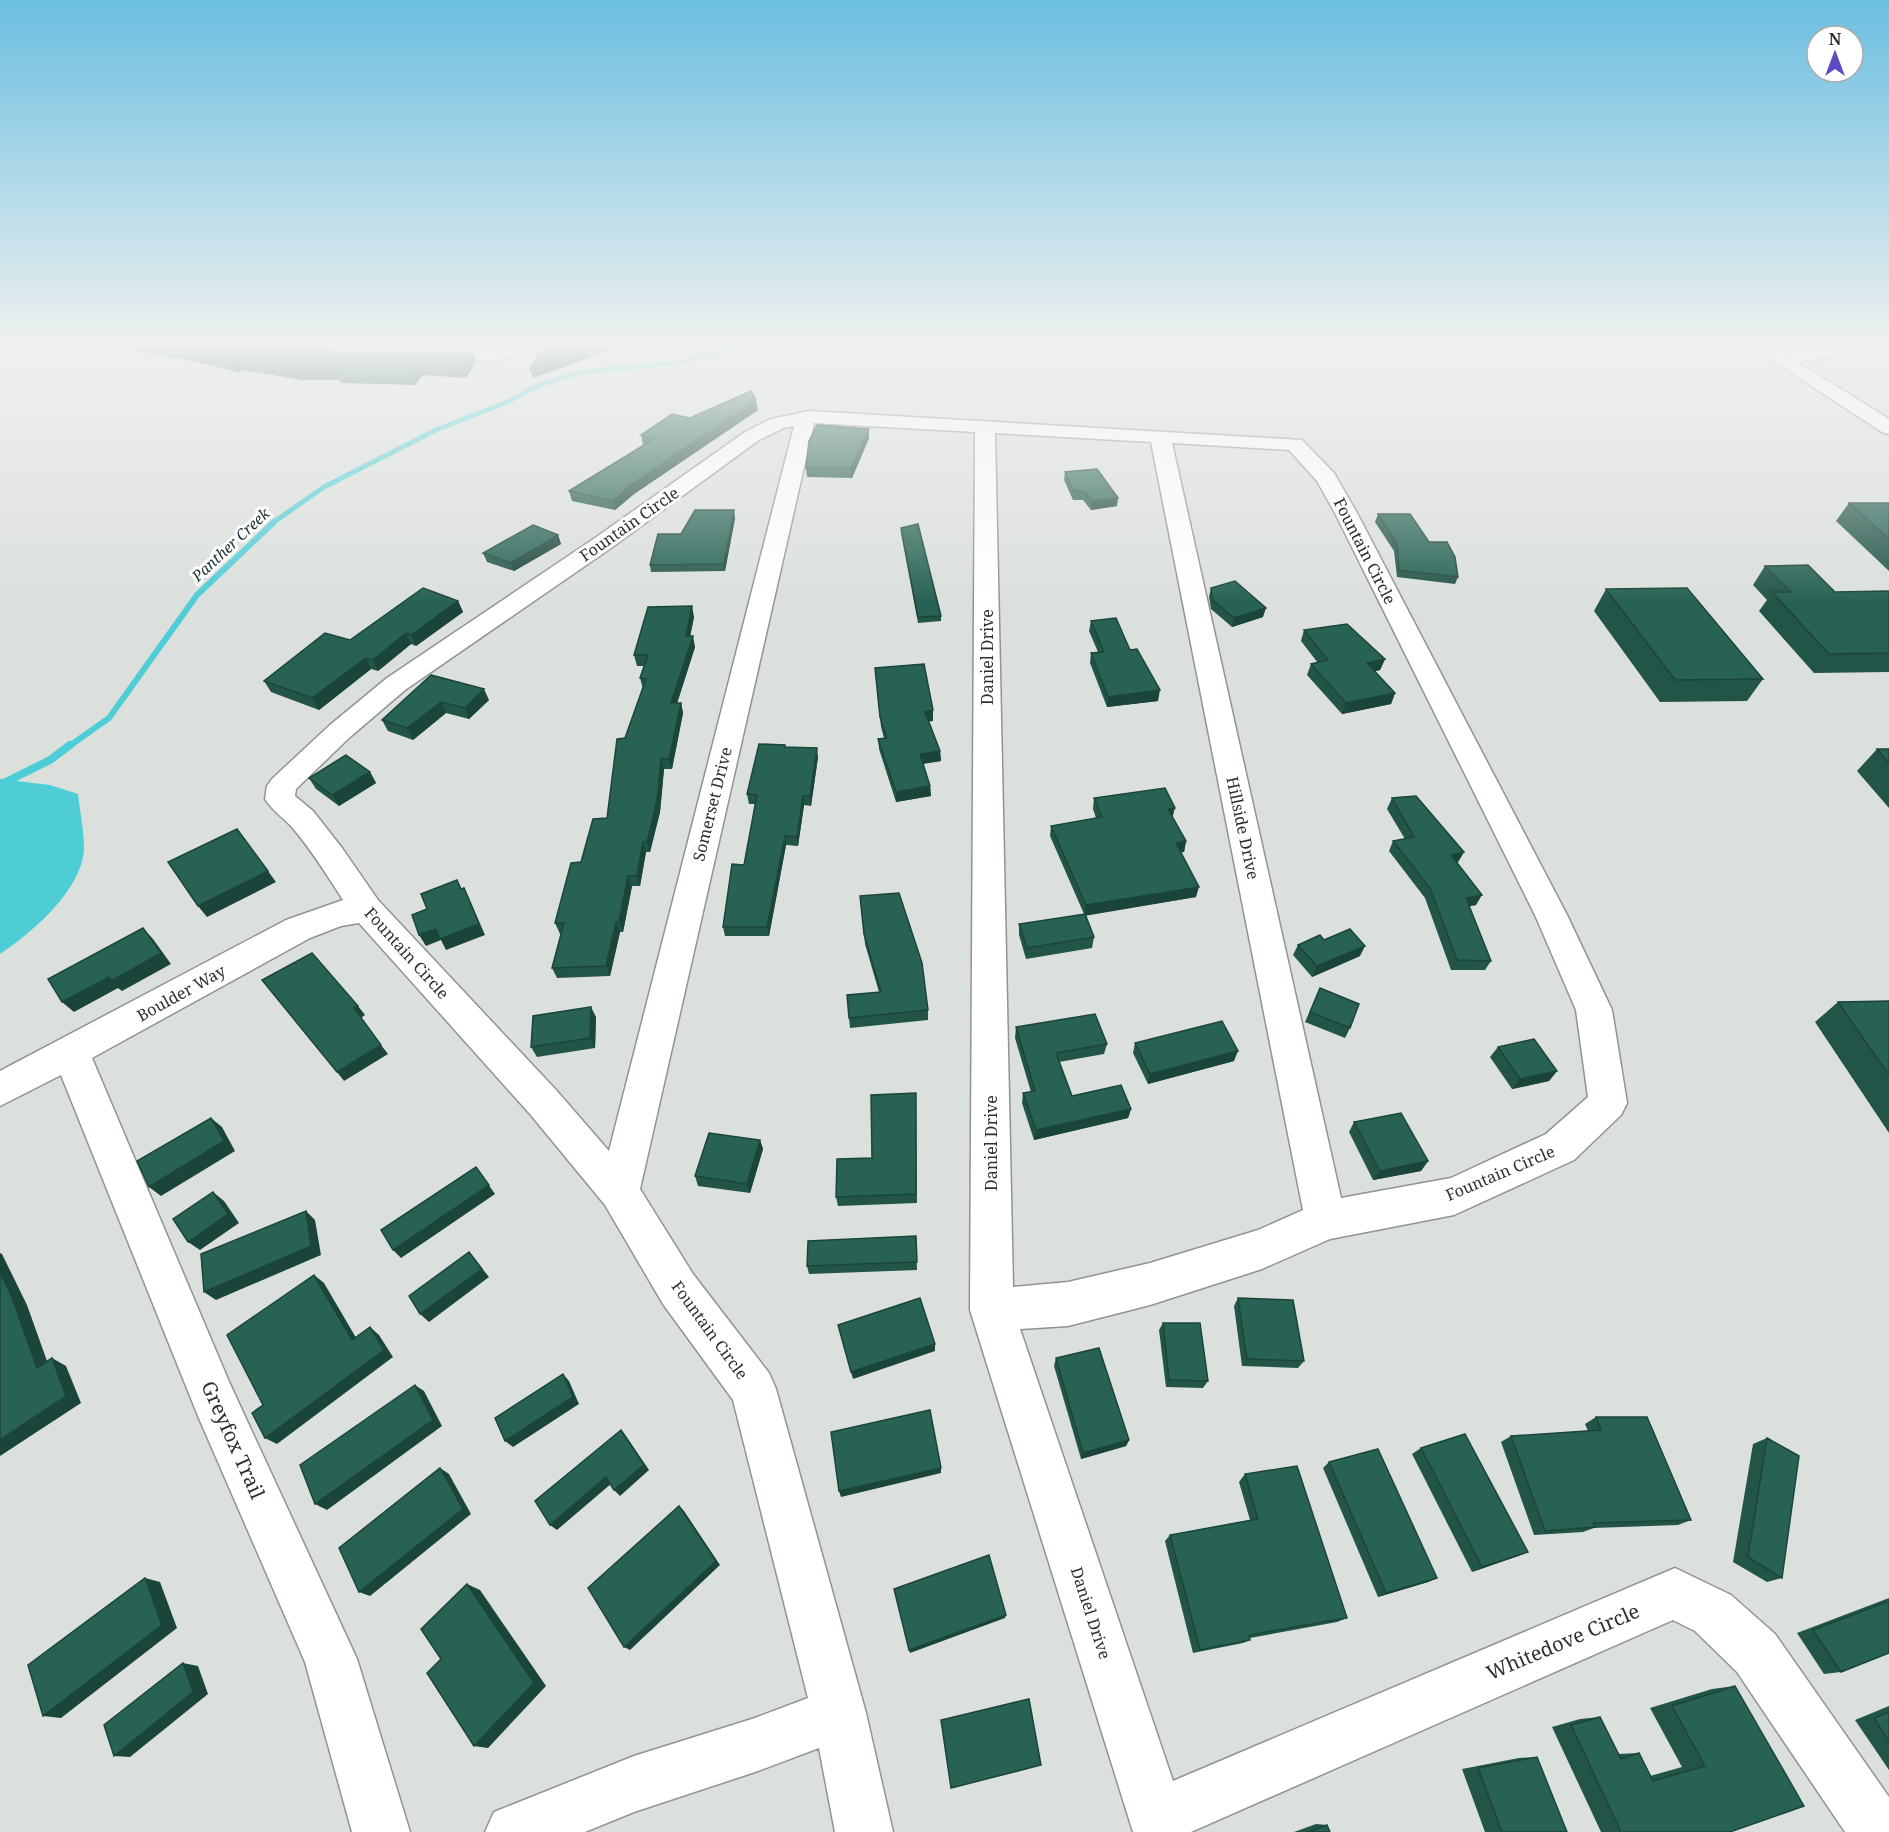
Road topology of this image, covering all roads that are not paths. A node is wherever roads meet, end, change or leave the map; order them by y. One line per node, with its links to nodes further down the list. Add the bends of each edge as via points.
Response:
1 (761, 431): 6 (street, Fountain Circle, via 396,684 282,786 280,799 332,856)
2 (803, 431): 9 (street, Somerset Drive)
3 (986, 431): 11 (street, Daniel Drive)
4 (1082, 431): 5 (street, Fountain Circle)
5 (1160, 436): 10 (street, Hillside Drive); 10 (street, Fountain Circle, via 1295,444 1326,478 1551,915 1594,1010 1608,1103 1560,1147 1454,1196)
6 (366, 909): 7 (street, Boulder Way, via 337,914 298,929); 9 (street, Fountain Circle, via 543,1102)
7 (71, 1053): 8 (street, Boulder Way); 14 (street, Greyfox Trail, via 214,1400 331,1659)
8 (0, 1090)
9 (619, 1192): 12 (street, Fountain Circle, via 678,1289 753,1389)
10 (1326, 1220): 11 (street, Fountain Circle, via 1262,1249 1150,1284 1068,1304)
11 (992, 1310): 13 (street, Daniel Drive)
12 (839, 1713): 15 (street, via 634,1784); 16 (street, Fountain Circle)
13 (1160, 1824): 17 (street, Whitedove Circle, via 1675,1593 1713,1613 1756,1653)
14 (381, 1832)
15 (514, 1832)
16 (864, 1832)
17 (1879, 1832)

